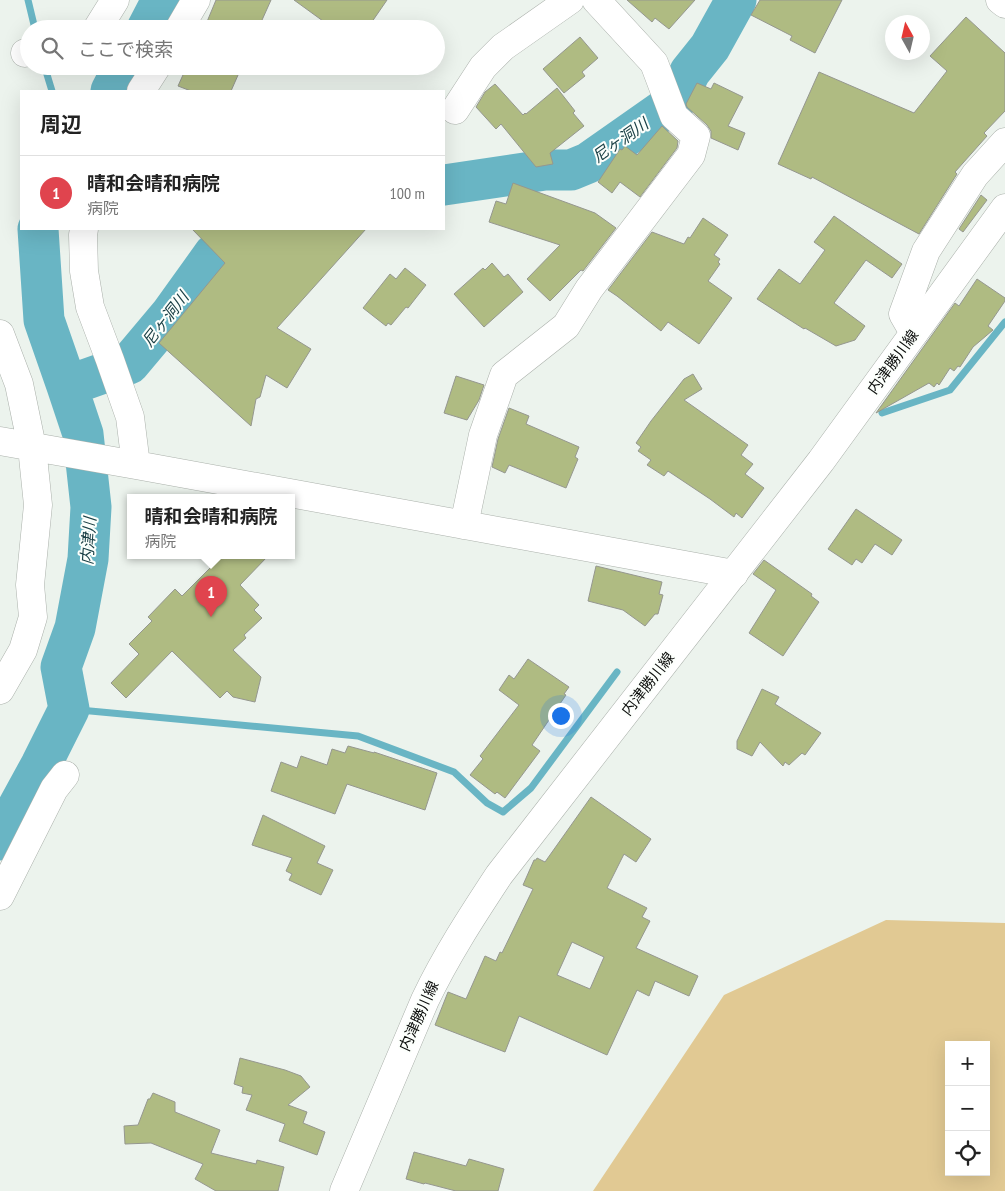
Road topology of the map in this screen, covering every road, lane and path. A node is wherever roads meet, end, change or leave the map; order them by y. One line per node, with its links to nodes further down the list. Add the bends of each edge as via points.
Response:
1 (115, 0): 7 (street)
2 (196, 0): 8 (street)
3 (570, 0): 11 (street, via 503,47 483,67)
4 (596, 0): 20 (street, via 654,63 674,116 696,136 691,155 589,289 566,326 504,375 483,435)
5 (1000, 0): 6 (street)
6 (1005, 4)
7 (103, 20)
8 (184, 20)
9 (151, 75): 10 (street)
10 (143, 90)
11 (455, 110)
12 (1005, 142): 15 (street, via 975,175 926,251 903,314)
13 (1005, 208): 15 (street, 内津勝川線)
14 (84, 230): 19 (street, via 84,272 90,307 130,417)
15 (914, 333): 21 (street, 内津勝川線)
16 (0, 334): 18 (street, via 19,384)
17 (0, 441): 18 (street)
18 (32, 447): 19 (street); 22 (street, via 38,505 30,585 33,617 23,650)
19 (136, 465): 20 (street)
20 (464, 524): 21 (street)
21 (734, 574): 25 (street, 内津勝川線, via 526,840 460,935 425,1000)
22 (0, 690)
23 (65, 775): 24 (street, via 54,789)
24 (0, 896)
25 (344, 1191)

